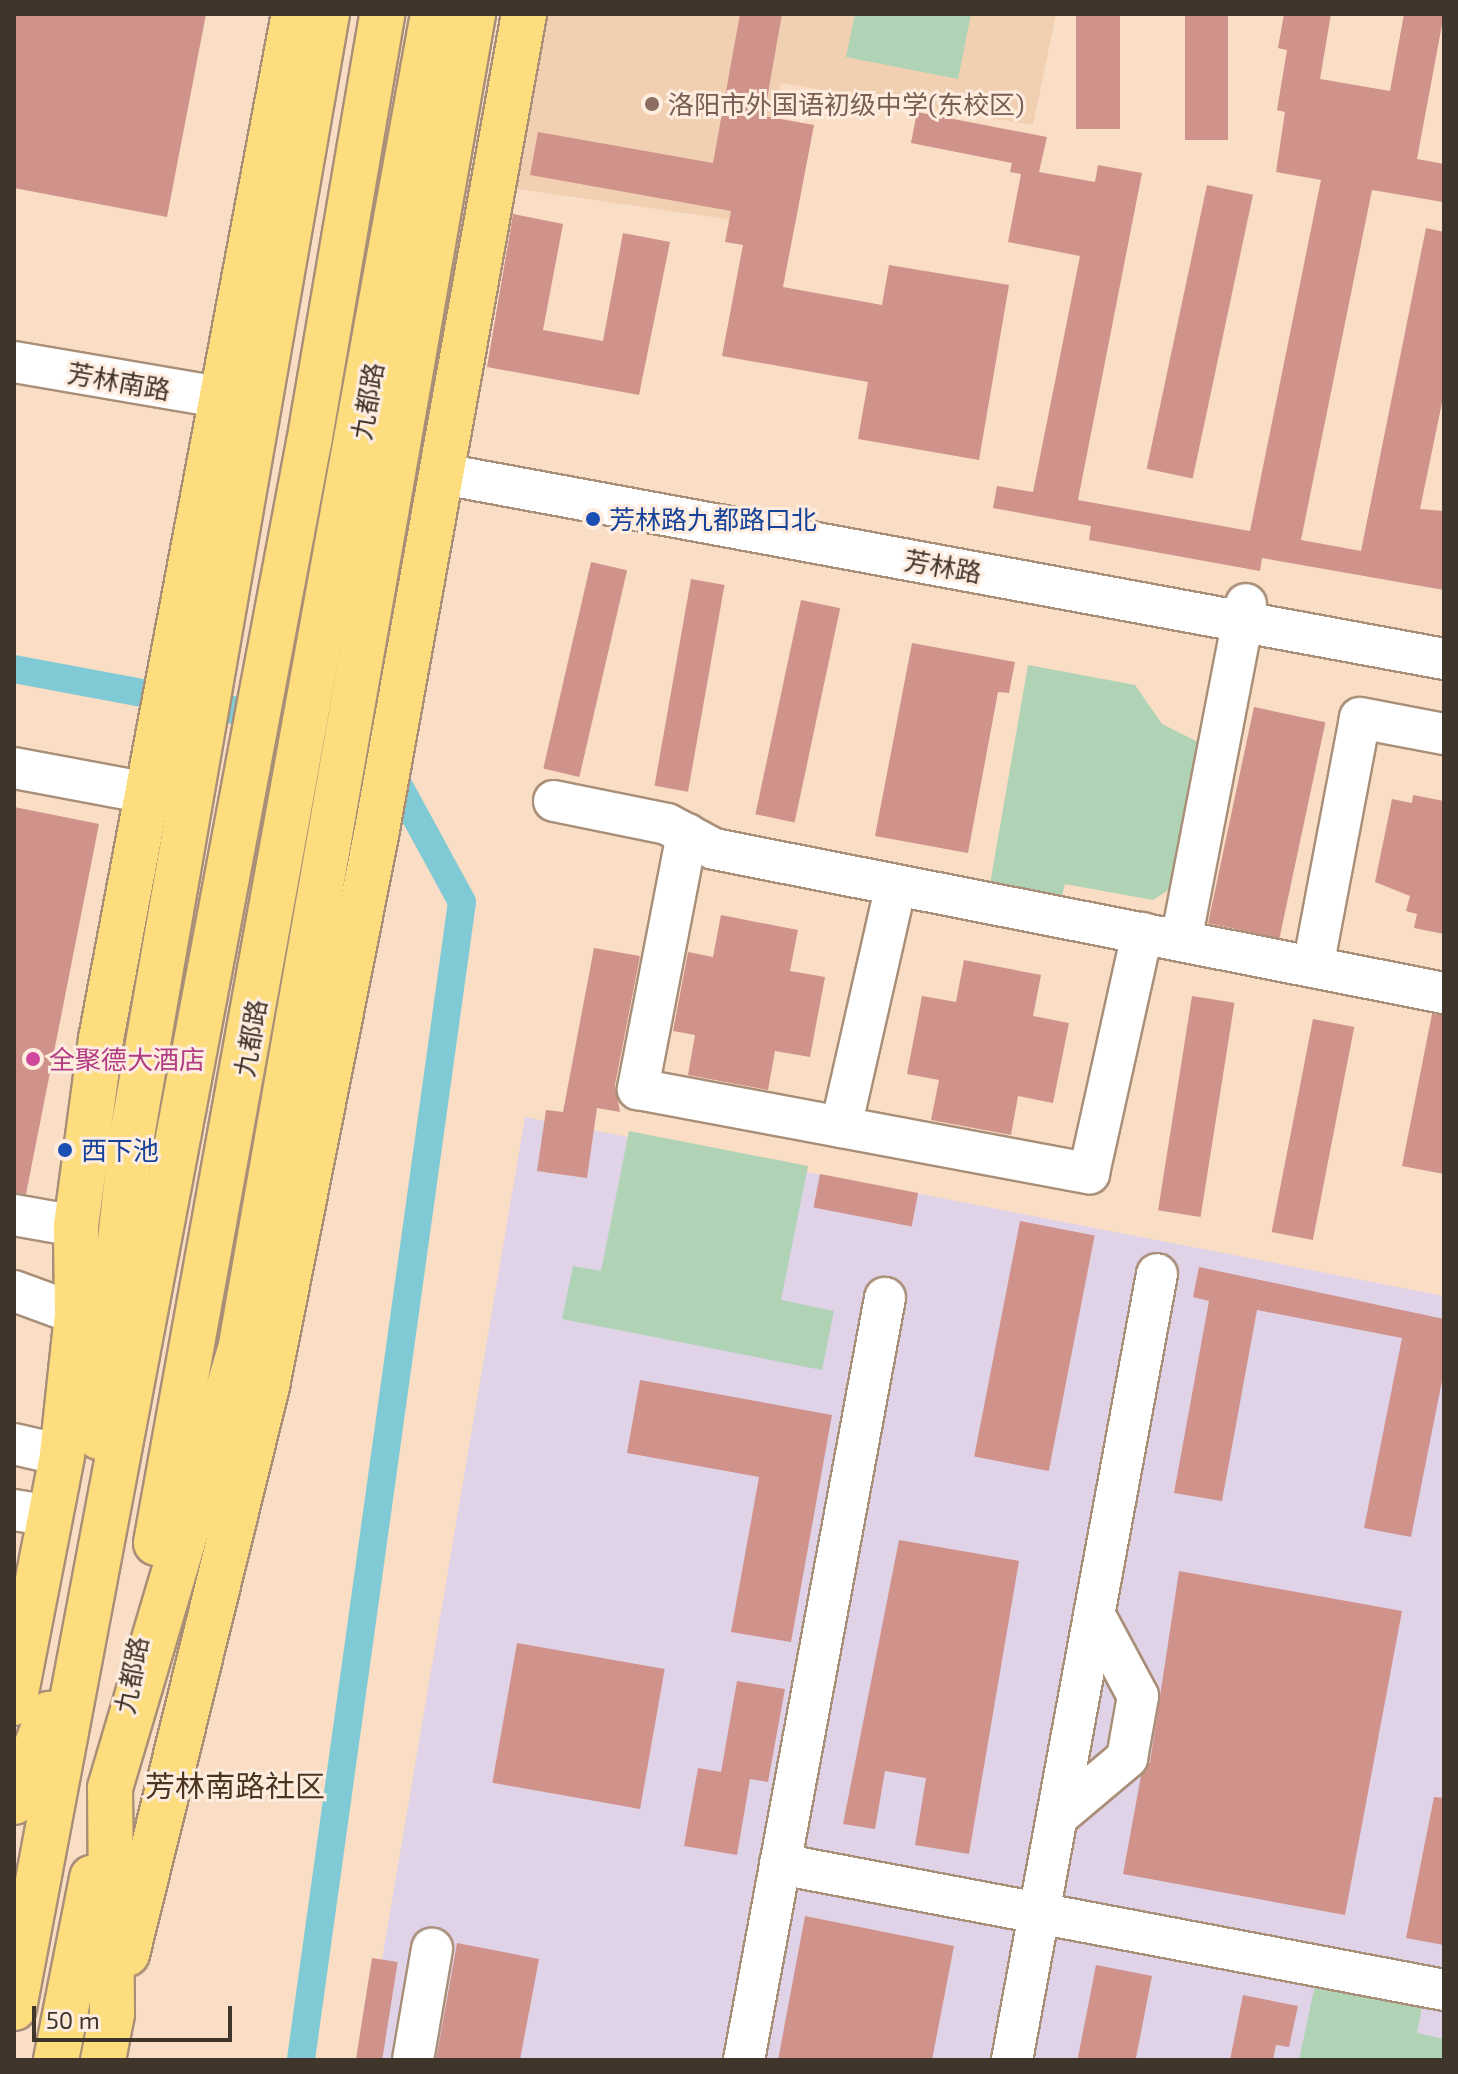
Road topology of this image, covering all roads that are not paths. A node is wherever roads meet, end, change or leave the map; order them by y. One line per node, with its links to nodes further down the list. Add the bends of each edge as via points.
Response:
1 (294, 14): 9 (main road)
2 (327, 14): 30 (main road, via 130,1147)
3 (382, 14): 36 (main road, 九都路)
4 (433, 14): 38 (main road, 九都路, via 318,671)
5 (473, 14): 38 (main road, via 241,1345)
6 (524, 14): 10 (main road)
7 (14, 362): 9 (street, 芳林南路)
8 (14, 387): 9 (street, 芳林南路)
9 (221, 411): 16 (main road)
10 (444, 465): 11 (street, 芳林路); 31 (main road)
11 (1245, 612): 12 (street, 芳林路); 13 (street, 芳林路); 21 (street)
12 (1444, 641)
13 (1444, 659)
14 (1444, 734): 22 (street, via 1360,718)
15 (14, 768): 16 (street)
16 (150, 777): 26 (main road, via 101,1039)
17 (554, 801): 18 (street, via 667,824)
18 (687, 834): 19 (street, via 714,849); 24 (street, via 638,1089)
19 (896, 885): 20 (street); 24 (street)
20 (1142, 933): 21 (street); 24 (street, via 1089,1173)
21 (1181, 941): 22 (street)
22 (1313, 967): 23 (street)
23 (1444, 993)
24 (841, 1127)
25 (14, 1215): 26 (street)
26 (76, 1226): 30 (main road)
27 (1157, 1274): 35 (street)
28 (14, 1291): 30 (street)
29 (885, 1298): 41 (street)
30 (92, 1319): 33 (main road); 36 (main road)
31 (267, 1386): 38 (main road); 46 (main road)
32 (14, 1444): 33 (street)
33 (62, 1455): 34 (main road)
34 (32, 1513): 37 (main road)
35 (1094, 1614): 40 (street); 40 (street, via 1138,1696 1127,1758)
36 (86, 1622): 39 (main road); 45 (main road, 九都路)
37 (14, 1703)
38 (110, 1788): 46 (main road); 47 (main road, 九都路)
39 (14, 1802)
40 (1057, 1817): 42 (street)
41 (780, 1864): 42 (street); 50 (street)
42 (1039, 1912): 44 (street); 51 (street)
43 (432, 1949): 49 (street)
44 (1444, 1990)
45 (14, 2008)
46 (112, 2014): 48 (main road)
47 (56, 2060)
48 (103, 2060)
49 (413, 2060)
50 (744, 2060)
51 (1012, 2060)

